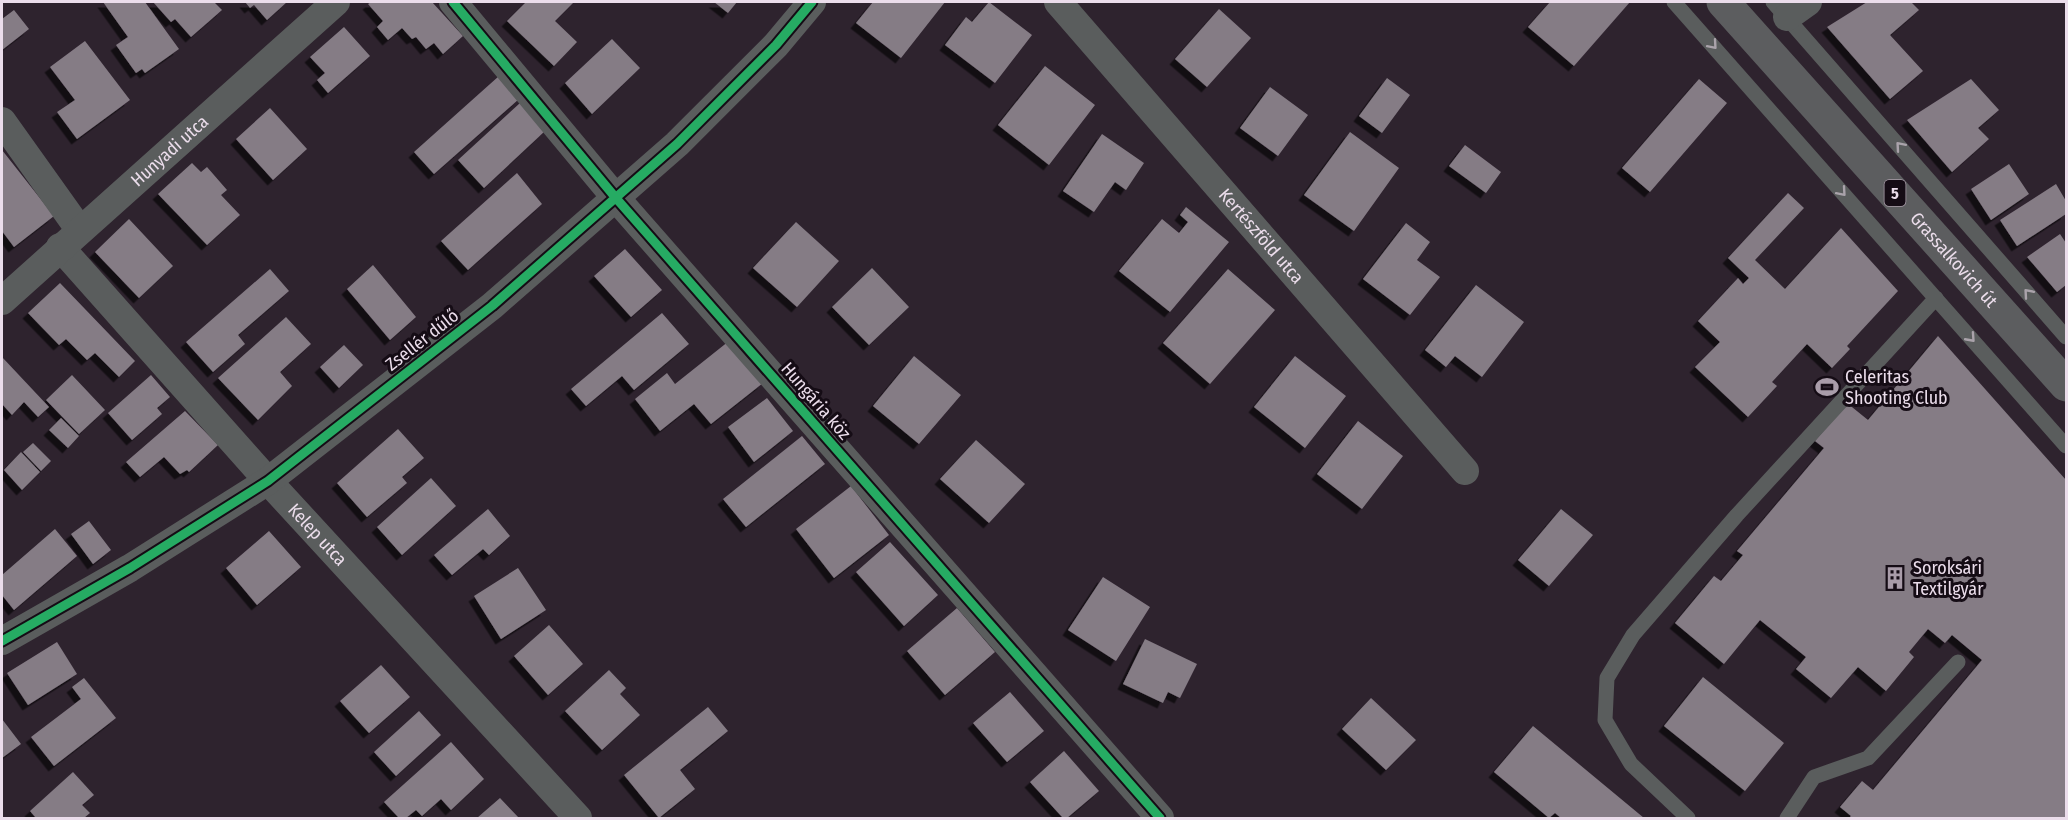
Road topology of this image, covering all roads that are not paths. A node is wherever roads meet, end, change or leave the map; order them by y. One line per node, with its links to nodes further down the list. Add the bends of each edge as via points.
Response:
1 (336, 2): 10 (street, Hunyadi utca)
2 (453, 2): 9 (street, Hungária köz)
3 (812, 2): 9 (street, Zsellér dűlő, via 776,45 677,144)
4 (1058, 2): 16 (street, Kertészföld utca)
5 (1674, 2): 11 (lane, one-way to 11)
6 (1723, 2): 14 (main road, Grassalkovich út / 5)
7 (1789, 7): 13 (lane, Grassalkovich út, one-way to 7)
8 (2, 121): 10 (street, Kelep utca)
9 (615, 197): 17 (street, Zsellér dűlő, via 492,306); 21 (street, Hungária köz)
10 (70, 238): 12 (street, Hunyadi utca); 17 (street, Kelep utca)
11 (1935, 298): 15 (lane, one-way to 15); 22 (lane, via 1737,514 1633,635 1607,678 1605,720 1630,764)
12 (2, 301)
13 (2067, 337)
14 (2067, 385)
15 (2067, 446)
16 (1465, 471)
17 (268, 481): 18 (street, Zsellér dűlő, via 130,568); 20 (street, Kelep utca)
18 (2, 641)
19 (1958, 662): 23 (lane, via 1868,758 1814,777)
20 (578, 819)
21 (1160, 819)
22 (1688, 819)
23 (1787, 819)

